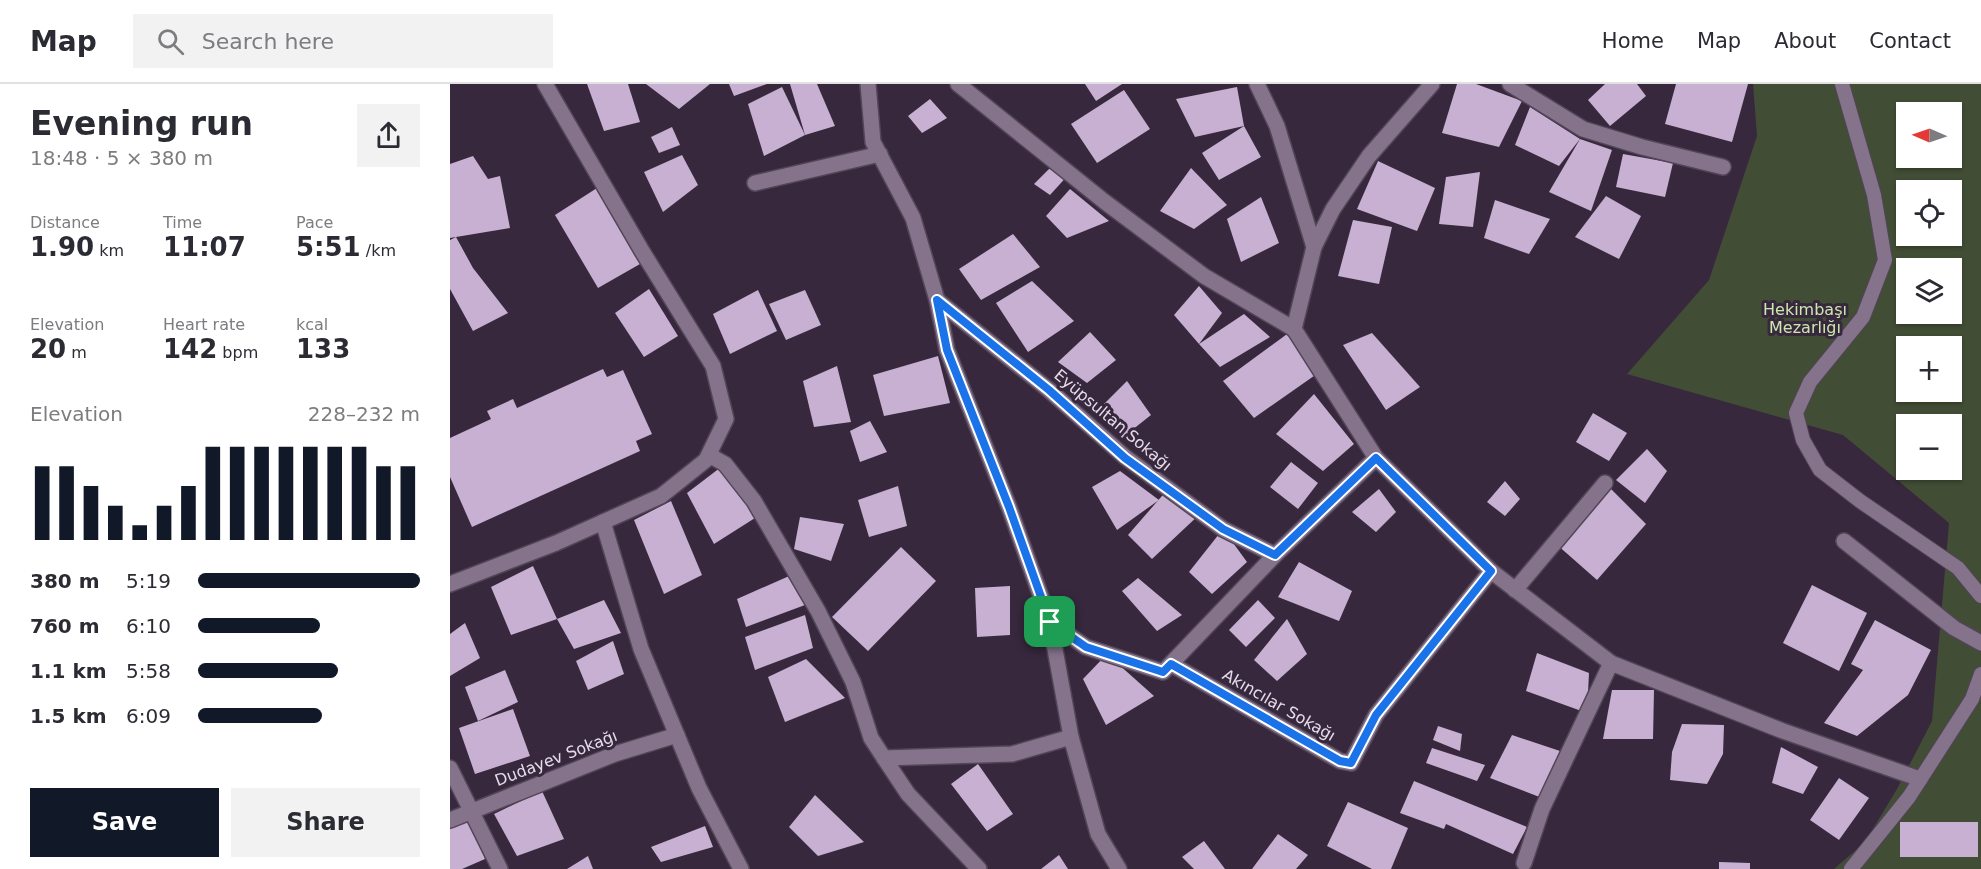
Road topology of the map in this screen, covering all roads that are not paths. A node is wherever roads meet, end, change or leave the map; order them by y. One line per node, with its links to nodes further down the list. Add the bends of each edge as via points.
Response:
1 (545, 84): 14 (street, via 713,366 726,419)
2 (868, 84): 8 (street, via 873,142)
3 (958, 84): 13 (street, via 1204,276)
4 (1257, 84): 11 (street, via 1277,126)
5 (1432, 84): 11 (street, via 1369,156)
6 (1510, 84): 9 (street, via 1583,129)
7 (1842, 84): 23 (lane, via 1874,195 1886,260 1863,317 1810,382 1796,413 1803,440 1820,470 1959,568)
8 (880, 154): 10 (street); 12 (street, via 913,218)
9 (1723, 167)
10 (755, 183)
11 (1314, 247): 13 (street)
12 (937, 300): 19 (street, Eyüpsultan Sokağı, via 1049,390 1125,458 1223,529); 24 (street, via 947,350)
13 (1294, 329): 15 (street)
14 (709, 455): 17 (street, via 661,496); 31 (street, via 725,464 754,501 818,611 853,682 871,738)
15 (1376, 458): 19 (street); 20 (street)
16 (1605, 483): 22 (street)
17 (603, 522): 21 (street); 29 (street, via 641,649)
18 (1844, 541): 25 (street, via 1954,628)
19 (1275, 555): 27 (street)
20 (1491, 571): 22 (street); 27 (street, Akıncılar Sokağı, via 1376,715 1351,763 1340,761)
21 (450, 584)
22 (1515, 590): 26 (street)
23 (1981, 596)
24 (1050, 622): 27 (street, via 1086,647 1163,672); 30 (street)
25 (1981, 643)
26 (1611, 663): 33 (street, via 1783,731); 36 (street, via 1542,809)
27 (1171, 664)
28 (1981, 674): 33 (lane, via 1972,699)
29 (677, 735): 34 (street, Dudayev Sokağı, via 615,754); 38 (street)
30 (1071, 737): 31 (street, via 1012,754); 40 (street, via 1098,834)
31 (884, 758): 39 (street, via 908,794)
32 (450, 768): 34 (street)
33 (1920, 779): 41 (lane)
34 (470, 811): 35 (street, Dudayev Sokağı); 37 (street)
35 (450, 820)
36 (1524, 863)
37 (500, 869)
38 (741, 869)
39 (979, 869)
40 (1119, 869)
41 (1851, 869)

